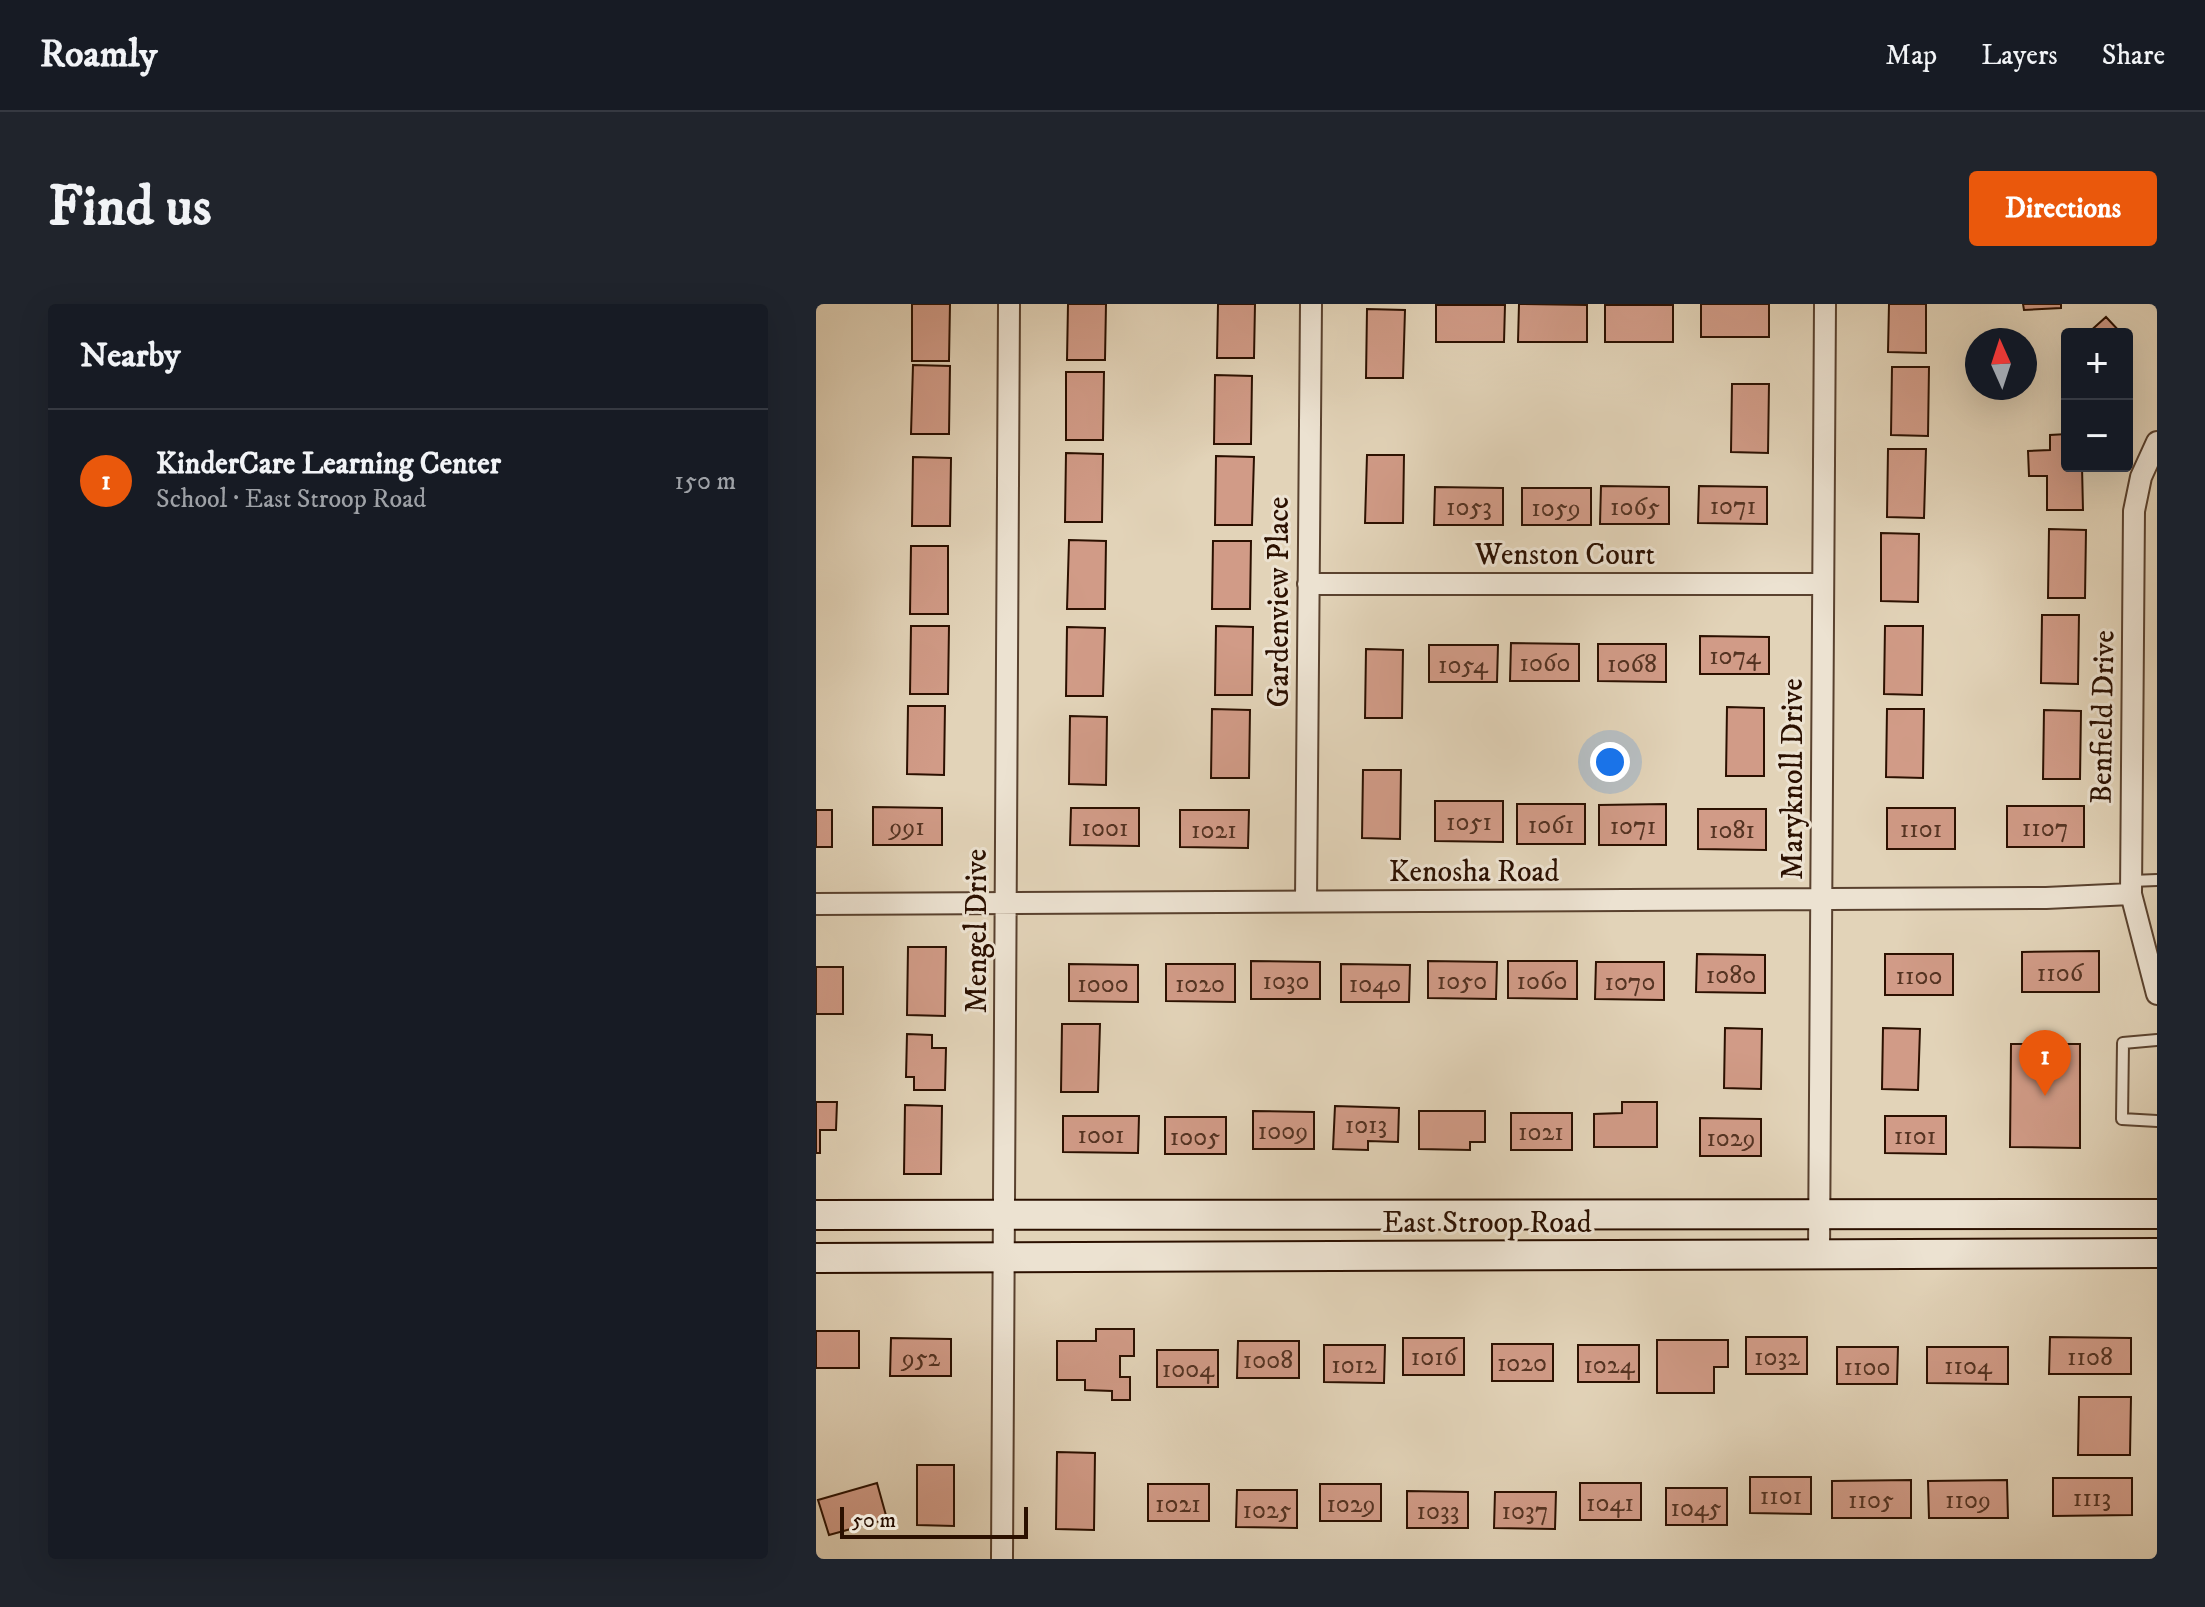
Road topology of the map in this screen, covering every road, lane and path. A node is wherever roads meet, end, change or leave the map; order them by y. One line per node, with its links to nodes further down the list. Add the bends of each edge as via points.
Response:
1 (1009, 304): 11 (street, Mengel Drive)
2 (1311, 304): 5 (street, Gardenview Place)
3 (1825, 304): 6 (street, Maryknoll Drive)
4 (2157, 442): 8 (street, Benfield Drive, via 2141,477 2134,511)
5 (1308, 584): 6 (street, Wenston Court); 10 (street, Gardenview Place)
6 (1822, 584): 9 (street, Maryknoll Drive)
7 (2157, 880): 8 (lane)
8 (2131, 888): 9 (street, Kenosha Road); 13 (street, Benfield Drive)
9 (1821, 899): 10 (street, Kenosha Road); 17 (street, Maryknoll Drive)
10 (1306, 901): 11 (street, Kenosha Road)
11 (1006, 903): 12 (street, Kenosha Road); 16 (street, Mengel Drive)
12 (816, 904)
13 (2157, 994)
14 (2157, 1040): 15 (lane, via 2123,1043 2122,1104 2122,1119)
15 (2157, 1121)
16 (1004, 1214): 17 (main road, East Stroop Road); 19 (main road, East Stroop Road); 22 (street, Mengel Drive)
17 (1817, 1214): 18 (main road, East Stroop Road); 21 (street, Maryknoll Drive)
18 (2157, 1214)
19 (816, 1215)
20 (2157, 1253): 21 (main road, East Stroop Road)
21 (1819, 1255): 22 (main road, East Stroop Road)
22 (1004, 1256): 23 (main road, East Stroop Road); 24 (street, Mengel Drive)
23 (816, 1258)
24 (1002, 1559)

